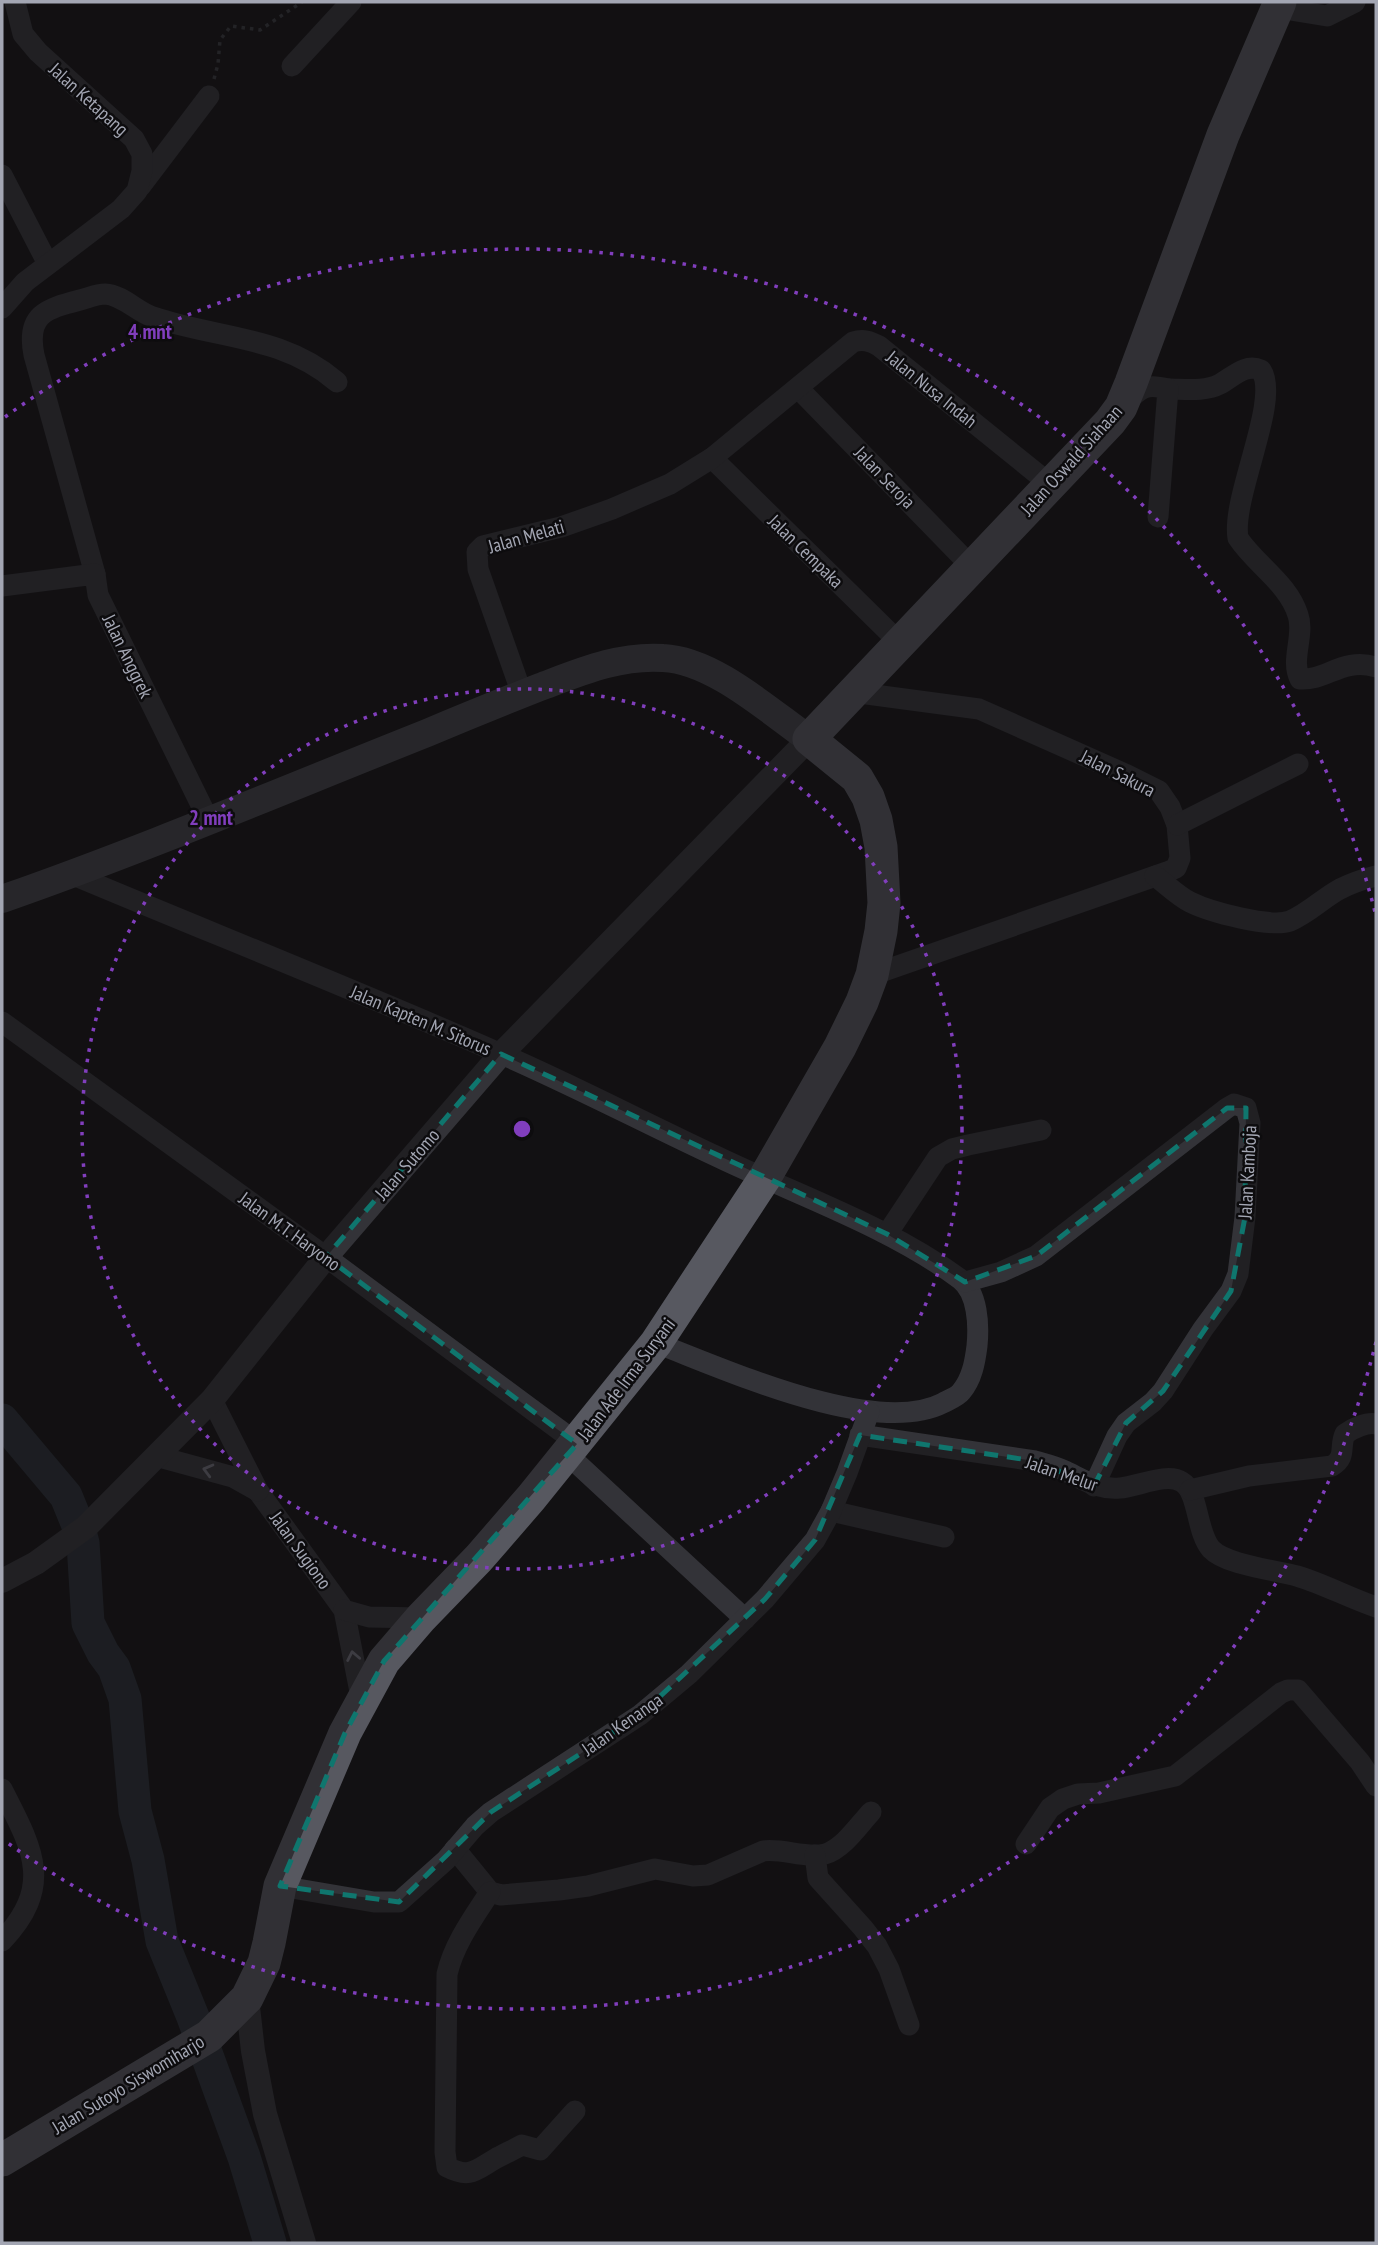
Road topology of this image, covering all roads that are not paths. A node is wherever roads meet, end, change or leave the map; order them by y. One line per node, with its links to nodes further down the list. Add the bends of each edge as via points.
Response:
1 (15, 2): 8 (street, Jalan Ketapang, via 30,43 134,139 142,154)
2 (351, 2): 5 (street)
3 (1355, 2): 4 (street, via 1327,16)
4 (1279, 5): 14 (highway, Jalan Oswald Siahaan, via 1223,135)
5 (292, 66)
6 (209, 96): 8 (street)
7 (2, 175): 9 (street)
8 (137, 191): 9 (street, via 121,209)
9 (48, 264): 10 (street)
10 (2, 308)
11 (337, 382): 19 (street, Jalan Anggrek, via 300,356 152,317 104,294 39,316 31,340 34,355)
12 (798, 388): 15 (street, Jalan Nusa Indah); 16 (street, Jalan Nusa Indah, via 853,342 870,341); 18 (street, Jalan Seroja)
13 (1168, 389): 14 (street, via 1142,388); 17 (street); 22 (street, via 1213,387 1248,368 1261,370 1266,382 1263,409 1241,500 1238,538 1292,601 1300,618 1300,679 1350,665)
14 (1121, 407): 16 (highway, Jalan Oswald Siahaan)
15 (712, 458): 21 (street, Jalan Cempaka); 24 (street, Jalan Melati, via 670,484 612,509 483,546 477,552 478,569)
16 (1051, 485): 18 (highway, Jalan Oswald Siahaan)
17 (1158, 517)
18 (972, 567): 21 (highway, Jalan Oswald Siahaan)
19 (95, 574): 20 (street); 27 (street, Jalan Anggrek, via 98,595)
20 (2, 586)
21 (900, 643): 23 (highway, Jalan Oswald Siahaan)
22 (1376, 667)
23 (852, 692): 25 (highway, Jalan Oswald Siahaan); 28 (street, Jalan Sakura, via 979,709 1159,792)
24 (522, 694): 25 (main road, via 594,667 631,658 665,658 713,672); 27 (main road)
25 (809, 739): 33 (highway, Jalan Ade Irma Suryani, via 857,778 876,820 884,904); 35 (street, Jalan Sutomo)
26 (1298, 764): 28 (street)
27 (209, 821): 29 (main road)
28 (1177, 825): 30 (street, Jalan Sakura, via 1180,858 1176,868)
29 (71, 874): 32 (main road); 35 (street, Jalan Kapten M. Sitorus)
30 (1155, 876): 31 (street, via 1190,902 1249,921 1280,923 1339,889); 33 (street, Jalan Sakura)
31 (1376, 876)
32 (2, 899)
33 (872, 975): 37 (highway, Jalan Ade Irma Suryani, via 840,1047)
34 (2, 1022): 39 (street, Jalan M.T. Haryono)
35 (501, 1054): 37 (street, Jalan Kapten M. Sitorus); 39 (street, Jalan Sutomo)
36 (1041, 1130): 38 (street, via 951,1149 938,1157)
37 (764, 1179): 38 (street, Jalan Kapten M. Sitorus); 41 (highway, Jalan Ade Irma Suryani)
38 (887, 1234): 40 (street, Jalan Kapten M. Sitorus)
39 (326, 1257): 42 (street, Jalan Sutomo); 46 (street, Jalan M.T. Haryono)
40 (965, 1282): 43 (street, via 975,1306 978,1334 974,1367 960,1394 928,1411); 48 (street, Jalan Kamboja, via 1036,1256 1227,1108 1234,1104 1246,1108 1250,1123 1245,1217 1238,1274 1231,1292 1163,1391 1126,1423)
41 (656, 1343): 43 (street, via 777,1388); 46 (highway, Jalan Ade Irma Suryani)
42 (212, 1400): 47 (street, Jalan Sutomo); 50 (street, Jalan Sugiono)
43 (869, 1412): 45 (street, Jalan Kenanga)
44 (1376, 1423): 49 (street, via 1345,1434 1343,1454 1332,1466 1249,1476)
45 (860, 1435): 48 (street, Jalan Melur, via 1035,1461); 51 (street, Jalan Kenanga)
46 (572, 1449): 56 (highway, Jalan Ade Irma Suryani); 57 (street, Jalan M.T. Haryono)
47 (156, 1456): 50 (street, Jalan Sugiono, one-way to 47, via 233,1477); 53 (street, Jalan Sutomo, via 86,1527)
48 (1094, 1486): 49 (street, Jalan Melur, via 1122,1488 1175,1479)
49 (1190, 1490): 54 (street, via 1199,1527 1213,1551)
50 (258, 1491): 55 (street, Jalan Sugiono)
51 (831, 1511): 52 (street); 57 (street, Jalan Kenanga, via 815,1540)
52 (944, 1536)
53 (2, 1581)
54 (1376, 1606)
55 (344, 1610): 56 (street, via 369,1617); 58 (street, Jalan Sugiono, one-way to 55)
56 (421, 1618): 58 (highway, Jalan Ade Irma Suryani, via 384,1661)
57 (745, 1619): 63 (street, Jalan Kenanga, via 640,1715 491,1812)
58 (362, 1702): 65 (highway, Jalan Ade Irma Suryani)
59 (1376, 1786): 62 (street, via 1298,1690 1288,1690 1175,1776 1063,1799 1050,1808)
60 (2, 1789): 67 (street, via 26,1835 34,1885 27,1909)
61 (871, 1812): 64 (street, via 833,1850)
62 (1026, 1844)
63 (455, 1849): 65 (street, Jalan Kenanga, via 399,1902); 66 (street)
64 (815, 1855): 66 (street, via 771,1850 708,1875 655,1869 559,1891); 69 (street, via 818,1878 863,1928 890,1969)
65 (280, 1886): 68 (highway, Jalan Ade Irma Suryani, via 267,1953)
66 (489, 1892): 70 (street, via 450,1959 447,1974 447,2167 458,2173 475,2172 522,2145 540,2150)
67 (2, 1941)
68 (236, 2010): 71 (highway, Jalan Sutoyo Siswomiharjo, via 209,2036); 72 (street, via 253,2051 265,2114)
69 (909, 2025)
70 (575, 2111)
71 (2, 2160)
72 (304, 2243)

